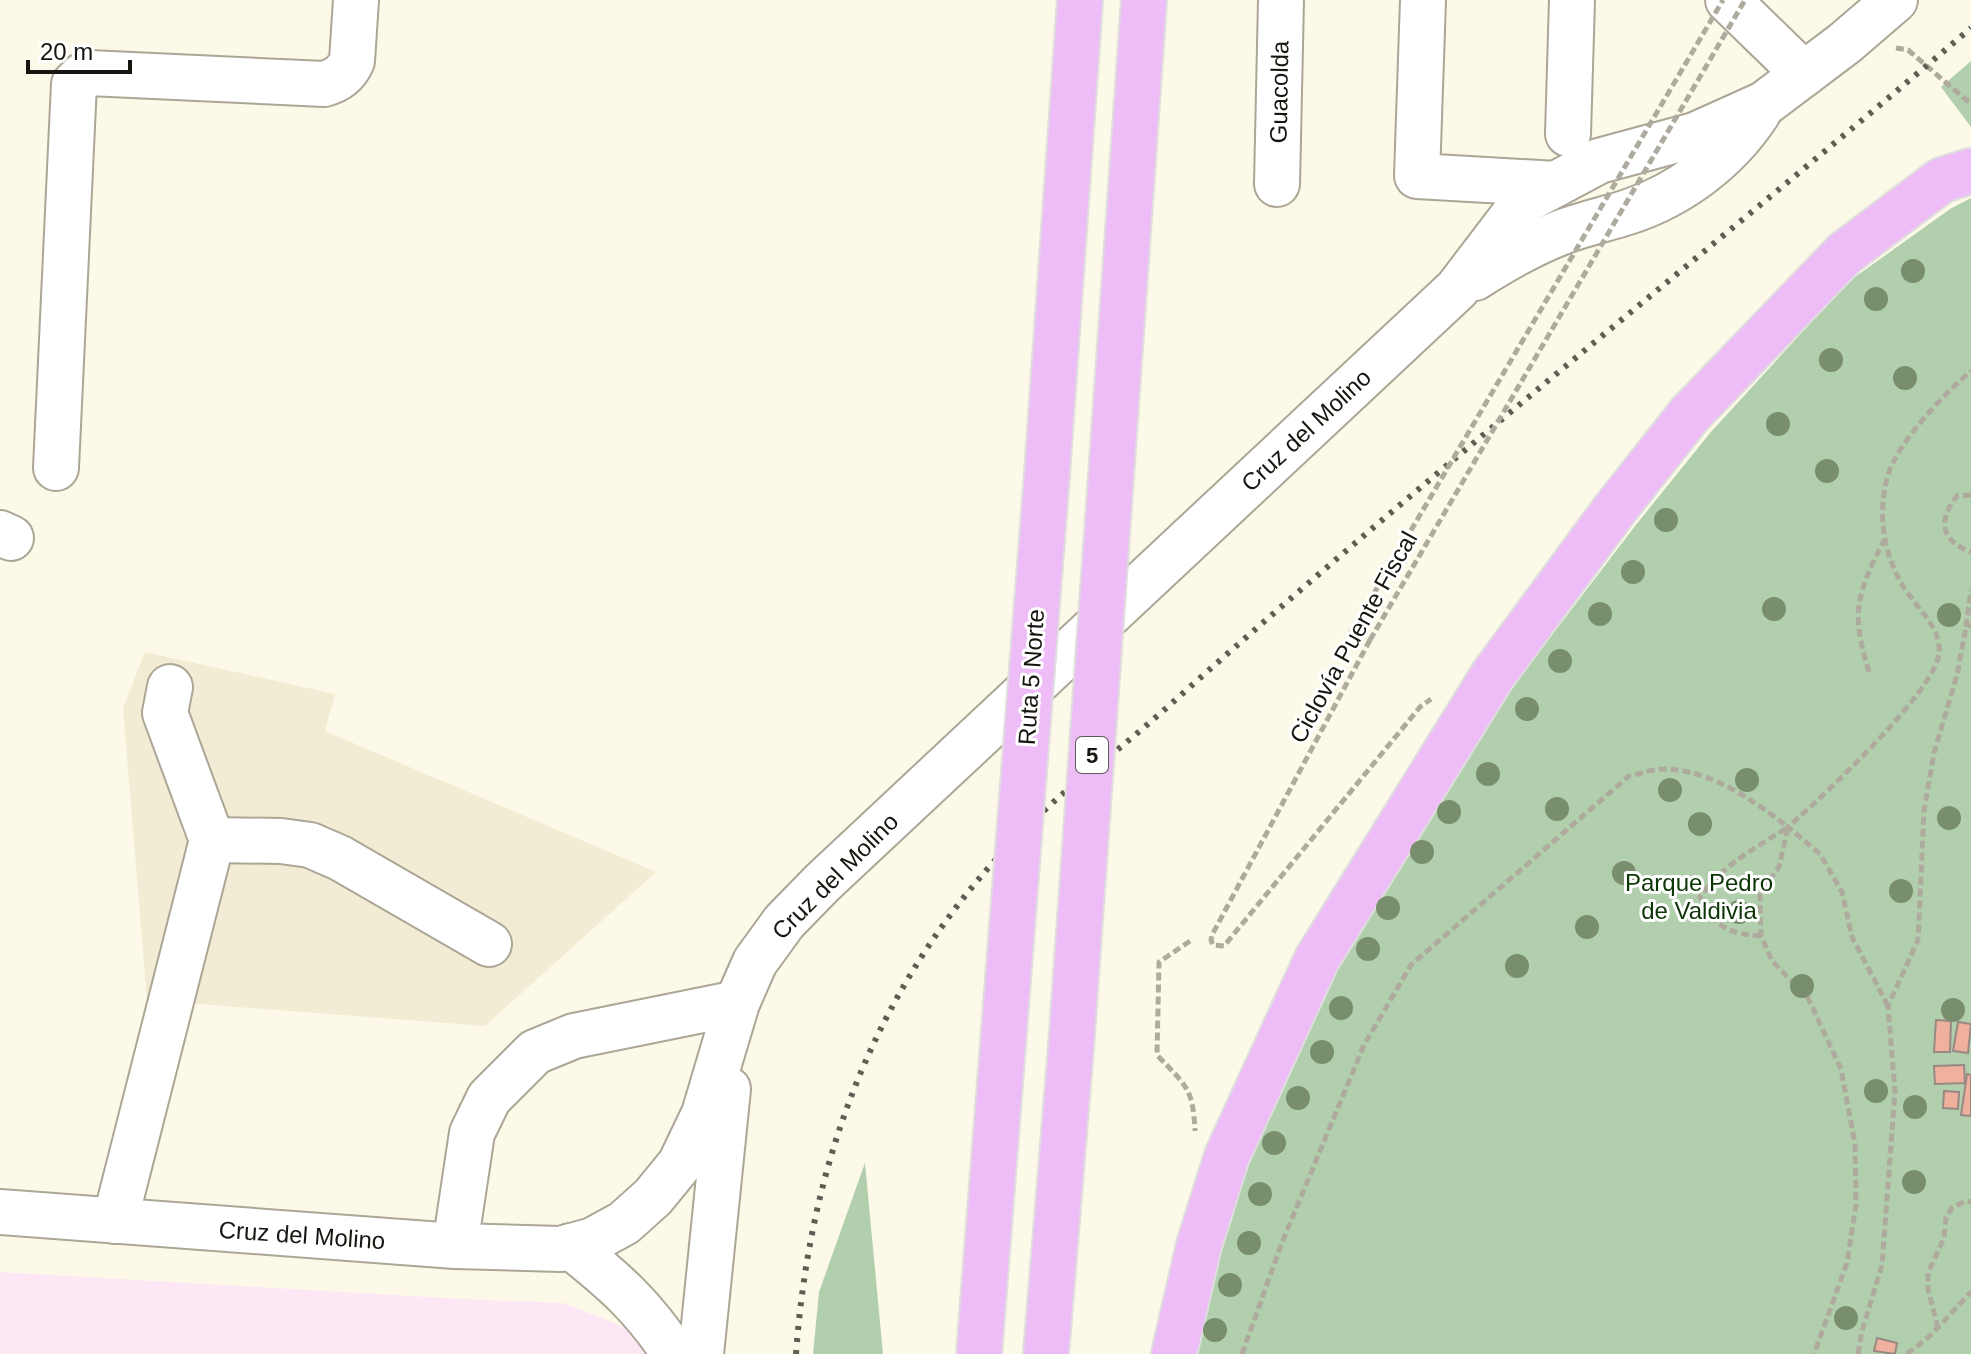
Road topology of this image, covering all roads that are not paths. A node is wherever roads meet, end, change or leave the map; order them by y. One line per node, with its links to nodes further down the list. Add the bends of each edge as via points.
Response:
1 (356, 0): 16 (street, via 352,61 348,70 324,84 89,73 74,84)
2 (1080, 0): 27 (highway, Ruta 5 Norte, bridge)
3 (1144, 0): 28 (highway, 5, bridge)
4 (1281, 0): 13 (street, Guacolda)
5 (1423, 0): 14 (street, via 1417,176)
6 (1572, 0): 11 (street)
7 (1726, 0): 9 (street)
8 (1884, 5): 9 (street, Cruz del Molino)
9 (1804, 74): 10 (street, Cruz del Molino)
10 (1764, 104): 14 (street, Cruz del Molino, via 1695,135 1599,161); 15 (street, Cruz del Molino, via 1714,164 1677,190 1534,243)
11 (1568, 134)
12 (1971, 171): 29 (highway, via 1942,180 1845,253 1689,415 1475,704 1317,959 1227,1156 1199,1245)
13 (1277, 184)
14 (1556, 184): 15 (street, Cruz del Molino, via 1524,201)
15 (1457, 289): 20 (street, Cruz del Molino, via 822,883 755,962)
16 (56, 468)
17 (170, 687): 18 (street, via 165,713)
18 (212, 840): 19 (street, via 310,845); 22 (street)
19 (489, 944)
20 (737, 1003): 23 (street, via 574,1036 535,1052 489,1098 472,1133); 24 (street, Cruz del Molino, via 704,1114 680,1164 624,1223); 26 (street)
21 (0, 1212): 22 (street, Cruz del Molino)
22 (115, 1221): 23 (street, Cruz del Molino)
23 (455, 1246): 24 (street, Cruz del Molino)
24 (570, 1246): 25 (street, via 623,1289)
25 (674, 1354)
26 (701, 1354)
27 (979, 1354)
28 (1046, 1354)
29 (1174, 1354)

